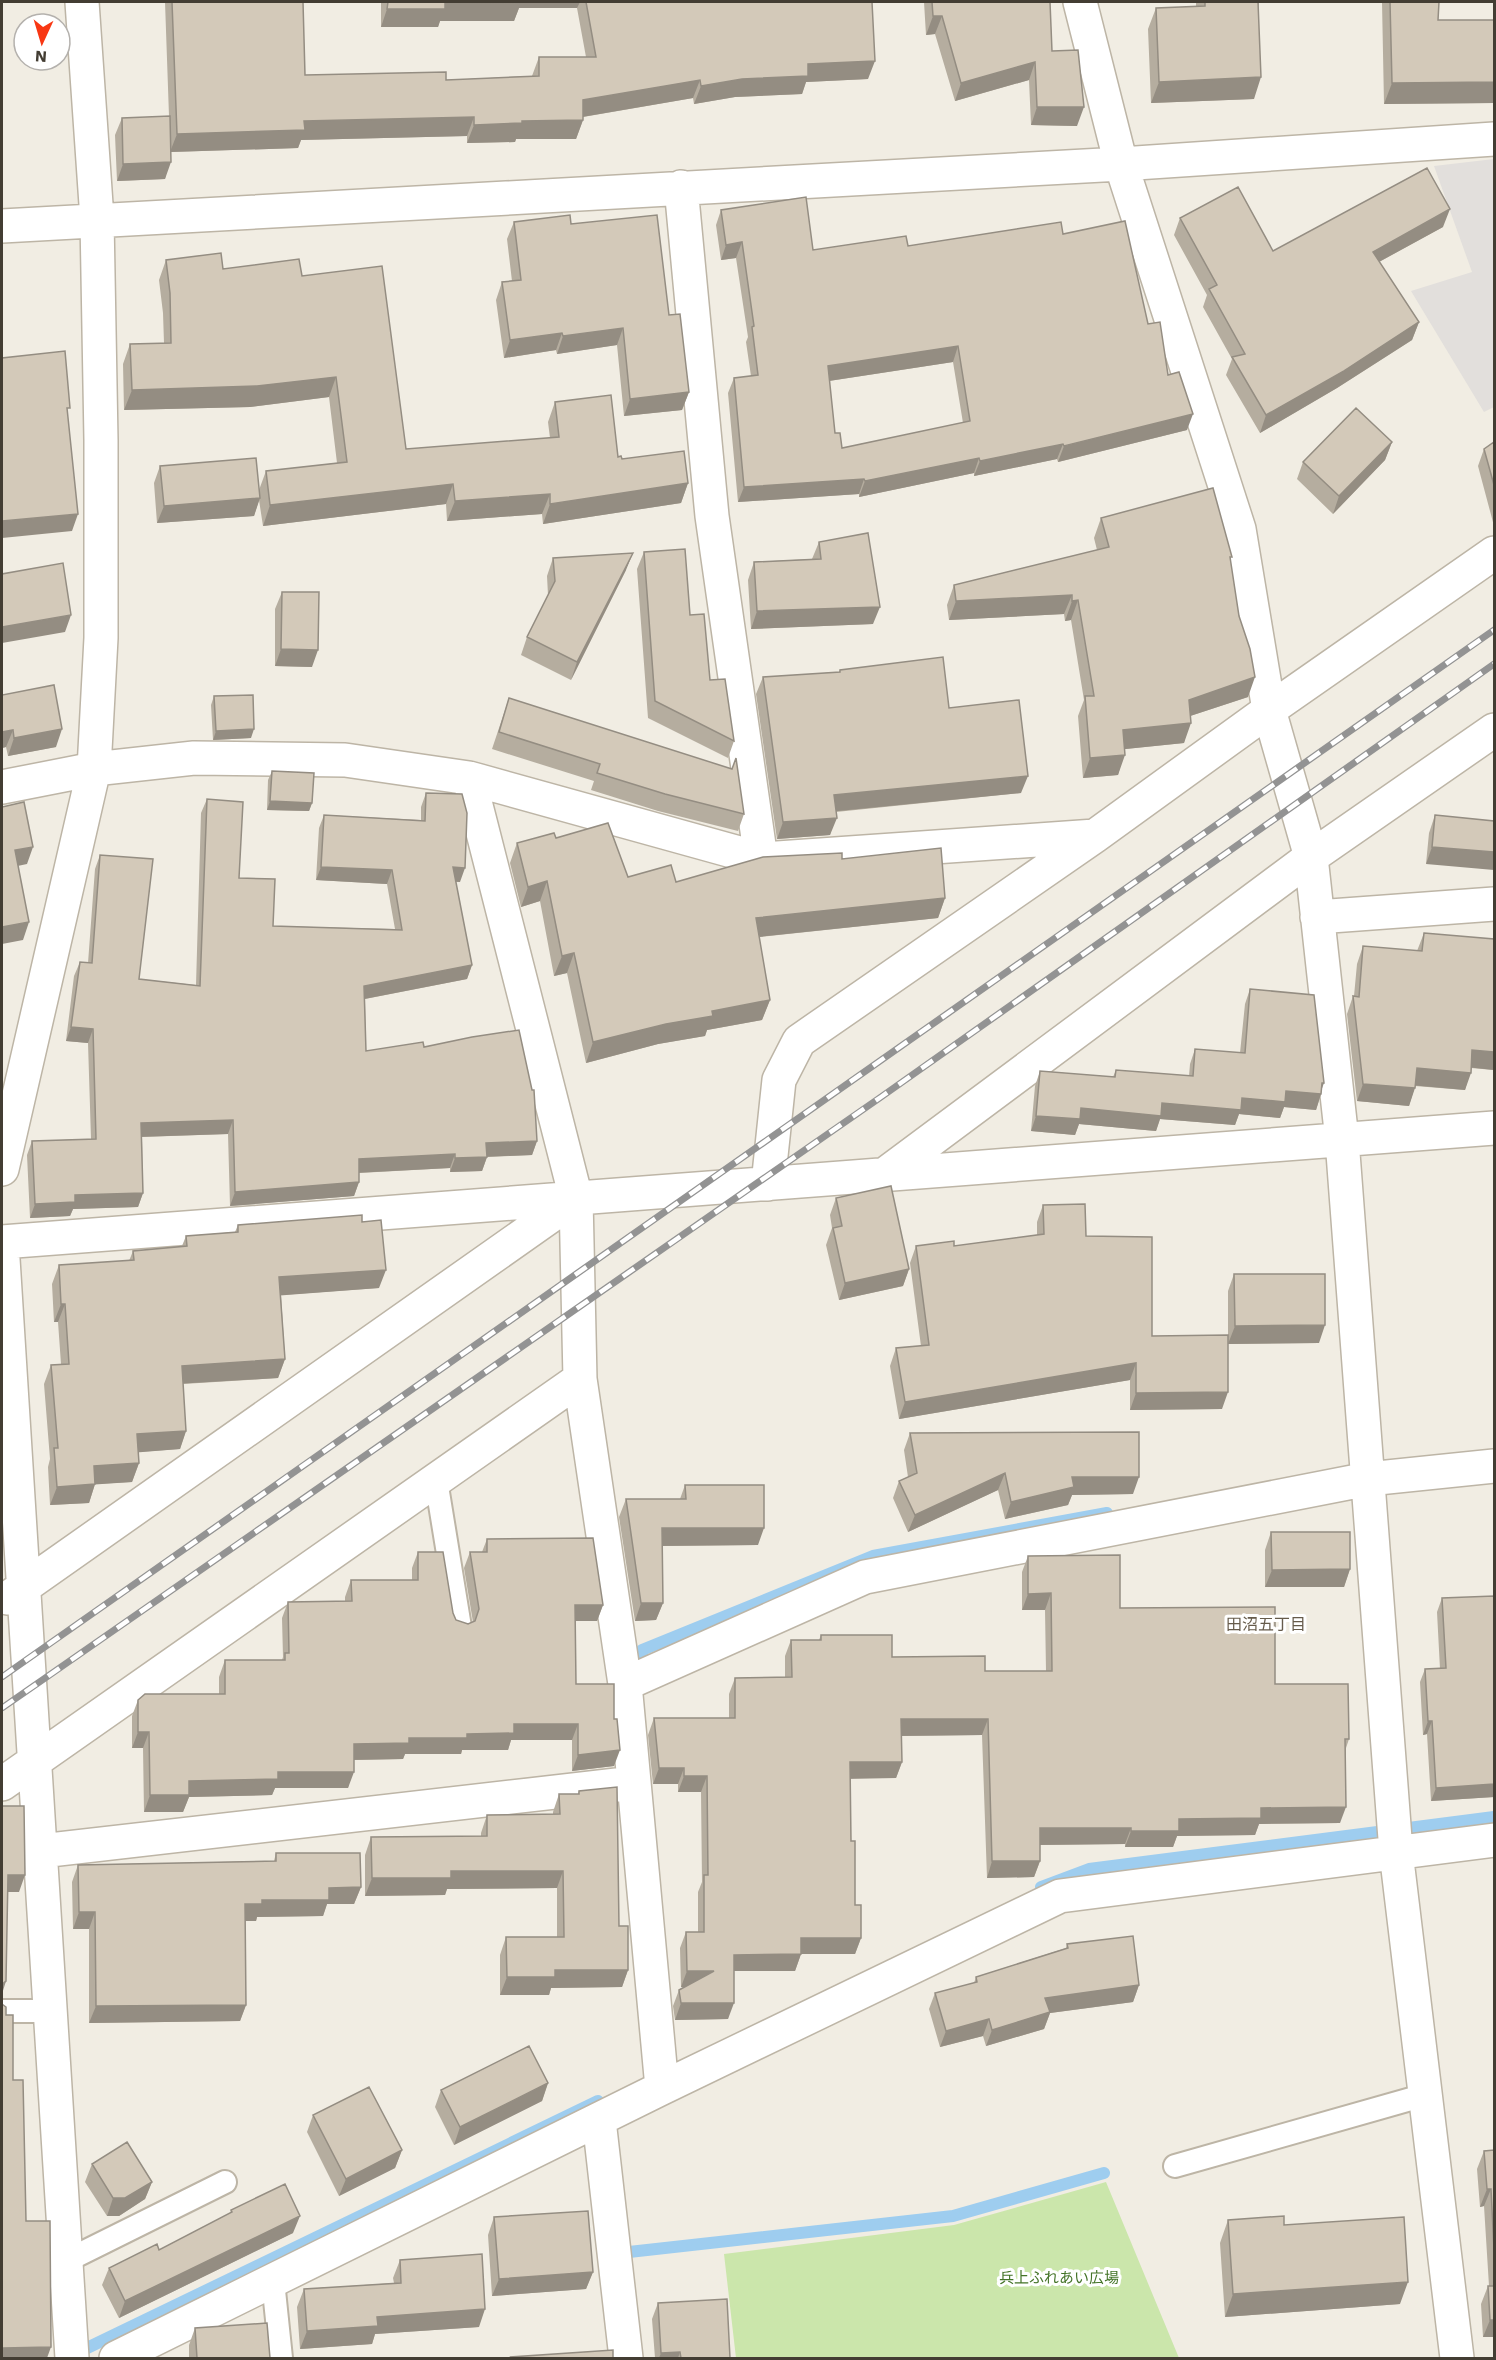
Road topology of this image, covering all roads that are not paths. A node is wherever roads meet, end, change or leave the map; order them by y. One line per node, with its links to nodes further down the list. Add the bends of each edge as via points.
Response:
1 (82, 2): 6 (street)
2 (1080, 2): 4 (street)
3 (1494, 140): 4 (street)
4 (1121, 164): 5 (street); 9 (street, via 1239,529)
5 (681, 187): 6 (street); 16 (street, via 712,516)
6 (97, 219): 7 (street); 11 (street, via 101,638)
7 (2, 226)
8 (1494, 553): 9 (street)
9 (1269, 710): 14 (street); 15 (street)
10 (1494, 730): 15 (street)
11 (94, 769): 12 (street, via 194,758 345,760); 13 (street); 21 (street)
12 (469, 778): 16 (street); 24 (street)
13 (2, 787)
14 (1095, 836): 16 (street); 23 (street, via 799,1041 779,1080)
15 (1311, 857): 18 (street); 22 (street)
16 (761, 859)
17 (1494, 904): 18 (street)
18 (1317, 917): 20 (street)
19 (1494, 1128): 20 (street)
20 (1342, 1140): 22 (street); 28 (street)
21 (2, 1169)
22 (884, 1175): 23 (street)
23 (768, 1184): 24 (street)
24 (576, 1198): 25 (street); 26 (street); 30 (street)
25 (2, 1243): 30 (street)
26 (580, 1379): 29 (street); 32 (street)
27 (1494, 1466): 28 (street)
28 (1368, 1479): 32 (street, via 865,1577); 38 (street)
29 (436, 1480): 31 (lane); 33 (street)
30 (12, 1596): 33 (street)
31 (460, 1627)
32 (625, 1684): 34 (street)
33 (35, 1761): 35 (street); 37 (street)
34 (634, 1783): 37 (street); 41 (street)
35 (2, 1784)
36 (1494, 1840): 38 (street)
37 (41, 1851): 40 (street)
38 (1396, 1851): 41 (street, via 1060,1896); 42 (street)
39 (2, 2011): 40 (lane)
40 (51, 2011): 46 (street)
41 (662, 2088): 43 (street)
42 (1425, 2095): 44 (lane); 52 (street)
43 (599, 2120): 47 (street); 51 (street)
44 (1175, 2166)
45 (225, 2182): 46 (lane)
46 (66, 2260): 48 (street)
47 (273, 2281): 49 (street); 50 (lane)
48 (72, 2352)
49 (116, 2358)
50 (281, 2358)
51 (626, 2358)
52 (1457, 2358)

